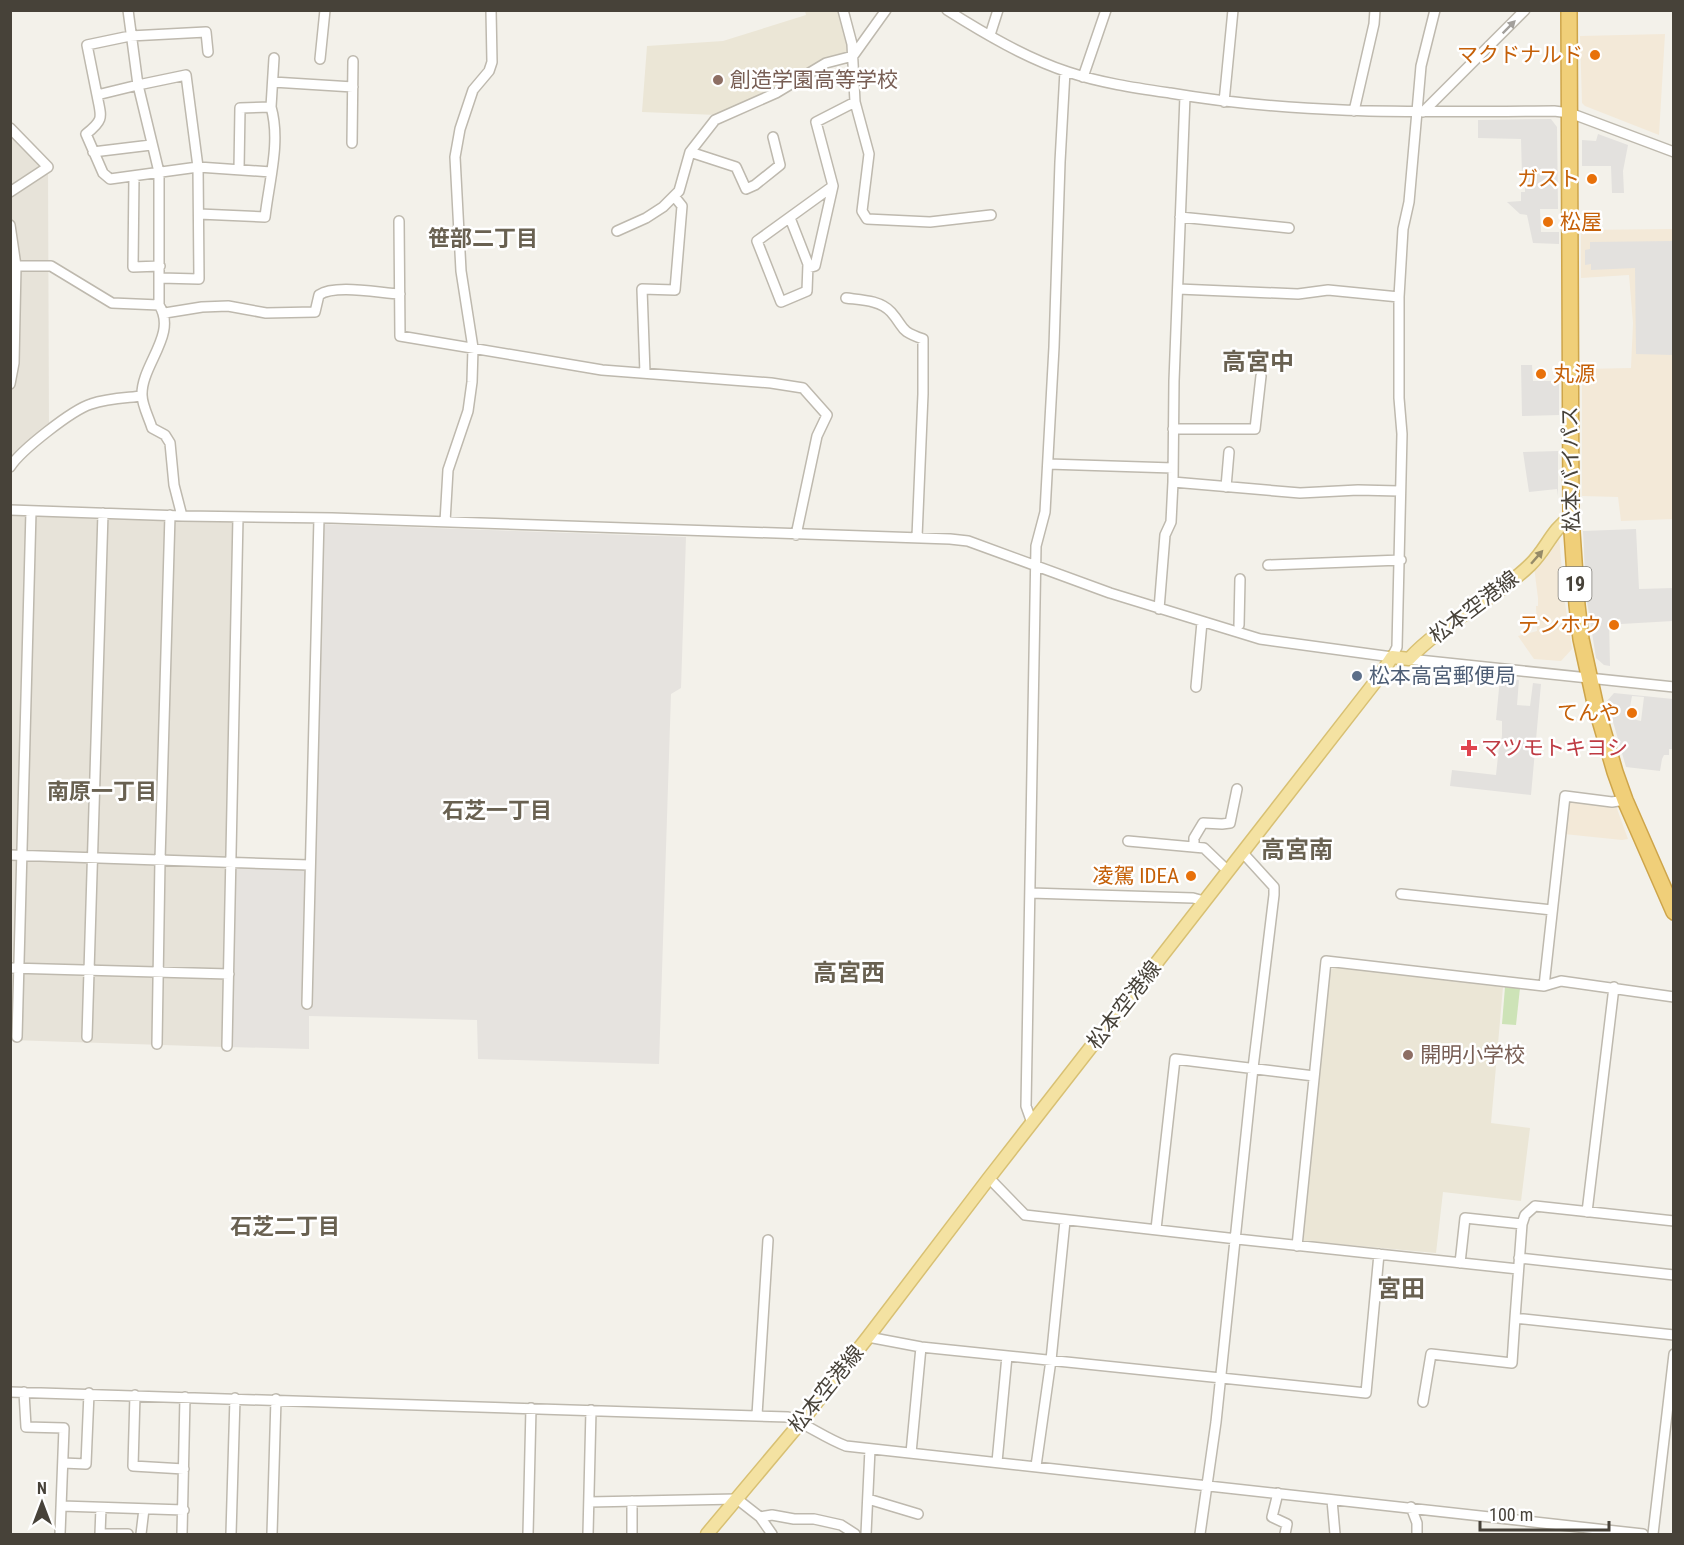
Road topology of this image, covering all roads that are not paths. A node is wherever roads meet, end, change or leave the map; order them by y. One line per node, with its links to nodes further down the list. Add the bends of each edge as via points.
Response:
1 (128, 10): 14 (street)
2 (325, 10): 19 (street)
3 (491, 10): 66 (street, via 492,62 473,90 455,157 461,271)
4 (843, 10): 17 (street)
5 (886, 10): 17 (street)
6 (947, 10): 15 (street)
7 (998, 10): 15 (street)
8 (1106, 10): 22 (street)
9 (1233, 10): 29 (street)
10 (1374, 10): 31 (street)
11 (1435, 10): 32 (street, via 1420,66)
12 (1525, 10): 32 (street, one-way to 12)
13 (1569, 10): 33 (highway, 松本バイパス / 19)
14 (130, 36): 16 (street, via 206,32); 24 (street); 26 (street, via 87,45)
15 (990, 36): 21 (street)
16 (208, 52)
17 (853, 56): 28 (street); 39 (street, via 826,63 767,98 715,120)
18 (274, 58): 23 (street)
19 (320, 59)
20 (353, 61): 25 (street)
21 (1065, 71): 22 (street); 73 (street)
22 (1083, 76): 27 (street)
23 (273, 82): 25 (street); 30 (street)
24 (138, 85): 26 (street); 37 (street); 41 (street, via 186,75)
25 (353, 87): 36 (street)
26 (98, 95): 38 (street, via 101,115 98,124 86,134)
27 (1185, 96): 29 (street); 51 (street)
28 (855, 102): 46 (street, via 816,122); 50 (street, via 869,154 861,211 867,219 930,222)
29 (1224, 102): 31 (street)
30 (271, 106): 42 (street, via 240,108); 44 (street, via 276,123)
31 (1354, 111): 32 (street)
32 (1420, 112): 33 (street); 63 (street, via 1403,229)
33 (1570, 113): 40 (street); 85 (highway, 松本バイパス / 19)
34 (10, 128): 47 (street, via 48,167)
35 (773, 137): 39 (street, via 780,165 746,189 736,167)
36 (352, 143)
37 (151, 145): 38 (street); 43 (street)
38 (93, 152): 45 (street, via 110,179)
39 (690, 152): 48 (street)
40 (1674, 152)
41 (198, 167): 42 (street); 43 (street); 49 (street)
42 (239, 169): 44 (street)
43 (159, 172): 45 (street); 58 (street)
44 (271, 172): 49 (street, via 265,217)
45 (134, 176): 58 (street, via 133,267)
46 (833, 186): 52 (street); 59 (street, via 815,266)
47 (10, 192)
48 (674, 196): 56 (street, via 663,207); 67 (street, via 682,206 675,290 642,288)
49 (199, 214): 60 (street, via 199,279)
50 (991, 215)
51 (1180, 217): 55 (street); 61 (street)
52 (789, 218): 59 (street); 59 (street, via 757,241 781,302 807,291)
53 (399, 221): 62 (street)
54 (10, 225): 57 (street)
55 (1289, 228)
56 (618, 231)
57 (13, 266): 65 (street, via 51,266 112,303); 69 (street, via 14,363)
58 (160, 266): 60 (street)
59 (808, 268)
60 (160, 278): 65 (street)
61 (1178, 289): 63 (street, via 1298,294 1328,290); 71 (street)
62 (400, 294): 65 (street, via 324,292 319,295 315,312 266,313 228,306); 66 (street, via 400,336)
63 (1399, 297): 78 (street)
64 (846, 298): 89 (street, via 877,303 891,312 909,334 923,339)
65 (162, 309): 70 (street, via 162,339 146,373)
66 (472, 348): 67 (street, via 602,370); 87 (street, via 468,411 448,470)
67 (645, 373): 88 (street, via 803,388 827,415 817,436)
68 (1261, 376): 71 (street, via 1255,429)
69 (10, 384)
70 (142, 396): 74 (street, via 88,405 33,442); 83 (street, via 152,428 170,443)
71 (1173, 429): 75 (street)
72 (1229, 452): 77 (street)
73 (1048, 464): 75 (street); 92 (street)
74 (10, 467)
75 (1173, 468): 76 (street)
76 (1173, 482): 77 (street); 94 (street)
77 (1226, 487): 78 (street, via 1300,493)
78 (1399, 491): 90 (street)
79 (10, 510): 80 (street)
80 (31, 511): 81 (street); 108 (street)
81 (103, 513): 82 (street); 109 (street)
82 (170, 515): 83 (street); 110 (street)
83 (182, 516): 84 (street)
84 (238, 517): 86 (street); 111 (street)
85 (1571, 517): 98 (main road, 松本空港線, one-way to 85, via 1530,565 1558,526); 99 (highway, 松本バイパス / 19, via 1576,605)
86 (319, 518): 87 (street); 112 (street)
87 (445, 522): 88 (street)
88 (796, 535): 89 (street)
89 (917, 537): 92 (street, via 968,541)
90 (1401, 560): 91 (street); 97 (street, via 1397,647)
91 (1268, 565)
92 (1036, 566): 94 (street); 114 (street)
93 (1240, 579): 96 (street)
94 (1159, 609): 95 (street)
95 (1202, 622): 97 (street, via 1260,639); 100 (street)
96 (1239, 625)
97 (1392, 657): 98 (main road, 松本空港線); 106 (main road, 松本空港線)
98 (1409, 659): 99 (street)
99 (1589, 678): 101 (street); 103 (highway, 松本バイパス / 19)
100 (1196, 687)
101 (1674, 687)
102 (1238, 789): 105 (street, via 1230,823 1203,823 1194,838)
103 (1625, 800): 117 (street, via 1565,796); 118 (highway, 松本バイパス / 19)
104 (1128, 841): 105 (street)
105 (1194, 847): 113 (street, via 1204,848)
106 (1243, 853): 113 (main road, 松本空港線); 131 (street, via 1274,887)
107 (10, 855): 108 (street)
108 (22, 856): 109 (street); 119 (street)
109 (91, 858): 110 (street); 120 (street)
110 (160, 860): 111 (street); 121 (street)
111 (231, 862): 112 (street); 122 (street)
112 (309, 865): 126 (street)
113 (1228, 871): 116 (main road, 松本空港線)
114 (1030, 893): 116 (street); 133 (street, via 1026,1106)
115 (1401, 894): 117 (street)
116 (1204, 901): 133 (main road, 松本空港線)
117 (1552, 910): 123 (street)
118 (1674, 912)
119 (14, 968): 120 (street); 127 (street)
120 (88, 970): 121 (street); 128 (street)
121 (159, 972): 122 (street); 129 (street)
122 (229, 974): 130 (street)
123 (1544, 986): 124 (street, via 1561,981); 132 (street, via 1326,961)
124 (1614, 987): 125 (street); 135 (street)
125 (1674, 997)
126 (307, 1004)
127 (17, 1037)
128 (87, 1037)
129 (157, 1044)
130 (227, 1046)
131 (1253, 1068): 132 (street); 139 (street, via 1174,1059); 140 (street)
132 (1314, 1076): 142 (street)
133 (1032, 1123): 134 (main road, 松本空港線)
134 (989, 1178): 136 (street, via 1025,1215); 150 (main road, 松本空港線)
135 (1587, 1212): 137 (street); 138 (street, via 1535,1206)
136 (1065, 1221): 139 (street); 154 (street)
137 (1674, 1221)
138 (1522, 1224): 144 (street); 145 (street, via 1465,1218)
139 (1156, 1229): 140 (street)
140 (1236, 1239): 142 (street); 156 (street)
141 (768, 1240): 167 (street)
142 (1297, 1246): 143 (street)
143 (1379, 1254): 145 (street); 156 (street, via 1366,1393)
144 (1519, 1258): 146 (street); 147 (street)
145 (1460, 1263): 146 (street)
146 (1518, 1269): 148 (street)
147 (1674, 1275)
148 (1515, 1318): 149 (street); 164 (street, via 1512,1363 1431,1354)
149 (1674, 1335)
150 (868, 1337): 151 (street); 168 (main road, 松本空港線)
151 (921, 1347): 153 (street); 170 (street)
152 (1674, 1354): 155 (street)
153 (1007, 1356): 154 (street); 171 (street)
154 (1051, 1360): 156 (street); 173 (street)
155 (1673, 1369): 208 (street)
156 (1220, 1377): 175 (street)
157 (10, 1392): 158 (street)
158 (24, 1392): 159 (street); 172 (street, via 26,1427 64,1428)
159 (89, 1393): 160 (street); 172 (street, via 86,1464)
160 (135, 1395): 161 (street); 174 (street, via 133,1466)
161 (185, 1396): 162 (street); 174 (street)
162 (235, 1398): 163 (street); 194 (street)
163 (276, 1400): 165 (street); 195 (street)
164 (1423, 1402)
165 (531, 1408): 166 (street); 196 (street)
166 (591, 1410): 167 (street); 181 (street)
167 (757, 1415): 168 (street)
168 (801, 1422): 169 (street, via 828,1439); 177 (main road, 松本空港線)
169 (870, 1449): 170 (street); 178 (street)
170 (911, 1453): 171 (street)
171 (997, 1462): 173 (street)
172 (63, 1463): 182 (street)
173 (1036, 1466): 175 (street)
174 (184, 1469): 186 (street)
175 (1208, 1486): 176 (street); 203 (street)
176 (1278, 1493): 179 (street); 204 (street, via 1272,1517 1287,1524)
177 (737, 1499): 180 (street); 188 (street); 199 (main road, 松本空港線)
178 (868, 1499): 187 (street); 202 (street)
179 (1332, 1500): 183 (street); 205 (street)
180 (632, 1501): 181 (street); 198 (street)
181 (589, 1503): 197 (street)
182 (62, 1506): 184 (street); 190 (street)
183 (1411, 1507): 189 (street); 206 (street)
184 (101, 1508): 185 (street); 191 (street, via 100,1534)
185 (144, 1509): 186 (street); 192 (street)
186 (183, 1510): 193 (street)
187 (918, 1514)
188 (760, 1516): 200 (street); 201 (street, via 823,1521 841,1525)
189 (1595, 1532): 207 (street)
190 (60, 1534)
191 (128, 1534)
192 (141, 1534)
193 (182, 1534)
194 (231, 1534)
195 (272, 1534)
196 (528, 1534)
197 (588, 1534)
198 (632, 1534)
199 (707, 1534)
200 (772, 1534)
201 (855, 1534)
202 (866, 1534)
203 (1200, 1534)
204 (1285, 1534)
205 (1335, 1534)
206 (1417, 1534)
207 (1643, 1534)
208 (1653, 1534)

